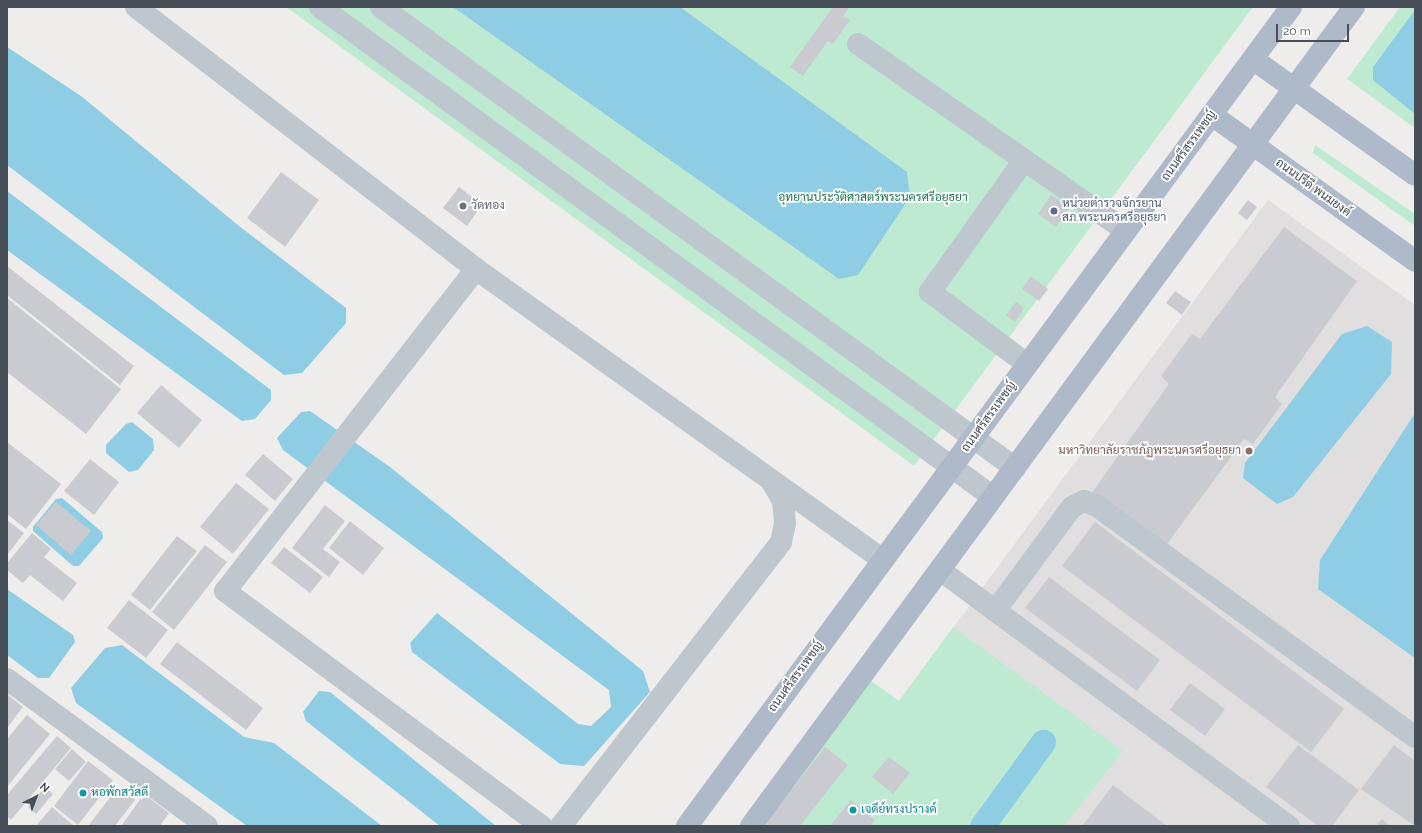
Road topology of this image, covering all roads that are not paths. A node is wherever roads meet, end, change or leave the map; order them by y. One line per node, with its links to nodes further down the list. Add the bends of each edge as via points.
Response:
1 (136, 7): 15 (street)
2 (320, 7): 18 (street)
3 (381, 7): 17 (street)
4 (1291, 7): 7 (main road, ถนนศรีสรรเพชญ์)
5 (1354, 7): 8 (main road)
6 (858, 44): 11 (street)
7 (1253, 59): 8 (main road); 9 (main road, ถนนศรีสรรเพชญ์)
8 (1295, 89): 10 (main road); 12 (main road)
9 (1212, 115): 10 (main road, ถนนปรีดี พนมยงค์); 13 (main road, ถนนศรีสรรเพชญ์)
10 (1253, 145): 14 (main road, ถนนปรีดี พนมยงค์); 19 (main road)
11 (1024, 160): 13 (street); 16 (street, via 930,292)
12 (1415, 175)
13 (1126, 232): 16 (main road, ถนนศรีสรรเพชญ์)
14 (1415, 261)
15 (476, 269): 20 (street); 28 (street, via 225,591)
16 (1028, 364): 17 (main road, ถนนศรีสรรเพชญ์)
17 (973, 438): 18 (main road, ถนนศรีสรรเพชญ์); 19 (street)
18 (952, 467): 21 (street); 22 (main road, ถนนศรีสรรเพชญ์)
19 (1015, 468): 21 (main road)
20 (772, 482): 22 (street); 29 (street, via 783,501 786,523 781,542)
21 (993, 497): 23 (main road)
22 (883, 560): 30 (main road, ถนนศรีสรรเพชญ์)
23 (940, 570): 24 (street); 31 (main road)
24 (995, 611): 26 (street, via 1072,507 1084,501 1097,506); 32 (street)
25 (7, 679): 27 (street)
26 (1415, 737)
27 (207, 826)
28 (542, 826)
29 (561, 826)
30 (687, 826)
31 (750, 826)
32 (1289, 826)

